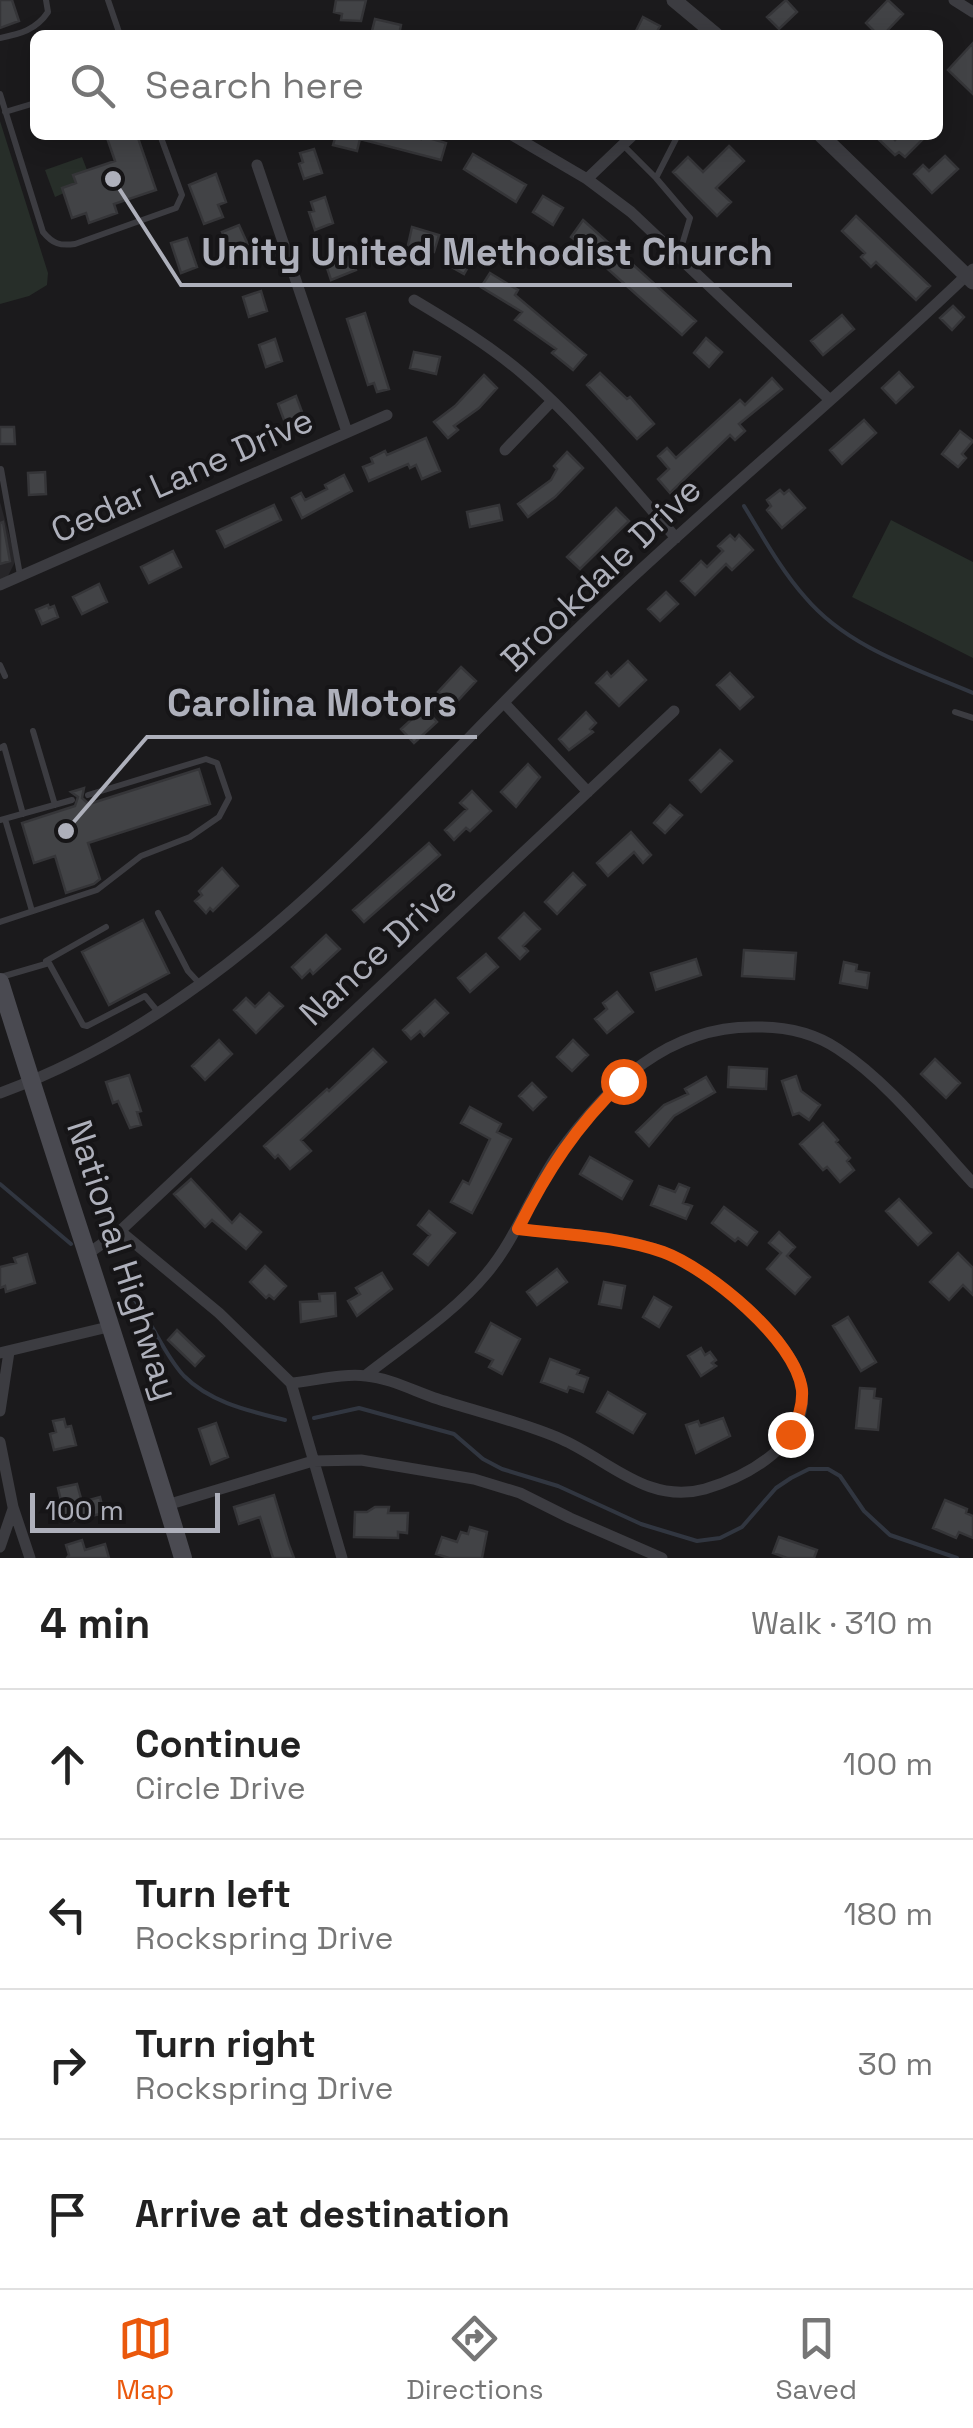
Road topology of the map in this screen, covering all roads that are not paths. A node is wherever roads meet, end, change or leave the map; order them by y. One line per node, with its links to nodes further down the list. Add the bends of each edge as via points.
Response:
1 (46, 0): 8 (lane, via 40,23)
2 (108, 0): 6 (lane)
3 (674, 0): 7 (street)
4 (954, 0): 5 (street)
5 (973, 12)
6 (118, 30)
7 (710, 30)
8 (0, 38)
9 (0, 94): 11 (lane)
10 (30, 105): 11 (lane)
11 (6, 112): 12 (lane, via 43,232 62,246 176,208 182,195)
12 (162, 140)
13 (521, 140): 20 (street)
14 (628, 140): 17 (street)
15 (675, 140): 19 (lane)
16 (825, 140): 22 (street)
17 (622, 145): 19 (lane); 20 (street)
18 (257, 164): 27 (street)
19 (656, 178): 21 (lane, via 690,218)
20 (587, 179): 21 (street)
21 (679, 256): 24 (street)
22 (971, 276): 24 (street, Brookdale Drive)
23 (414, 300): 25 (street, via 494,352)
24 (830, 400): 30 (street, Brookdale Drive)
25 (551, 402): 28 (street); 30 (street)
26 (387, 415): 27 (street, Cedar Lane Drive)
27 (348, 432): 31 (street, Cedar Lane Drive)
28 (505, 450)
29 (1, 469): 31 (lane)
30 (676, 538): 35 (street, Brookdale Drive)
31 (20, 576): 32 (street, Cedar Lane Drive)
32 (0, 585)
33 (0, 665): 34 (lane)
34 (5, 676)
35 (505, 704): 41 (street); 53 (street, Brookdale Drive, via 350,858)
36 (674, 710): 41 (street, Nance Drive)
37 (955, 712): 38 (lane)
38 (973, 718)
39 (33, 731): 44 (lane)
40 (0, 748): 45 (lane)
41 (588, 792): 59 (street, Nance Drive)
42 (88, 795): 47 (lane, via 206,759 217,763 229,798 220,817 141,856 97,890)
43 (72, 800): 44 (lane)
44 (54, 805): 45 (lane)
45 (23, 814): 46 (lane)
46 (2, 820): 47 (lane)
47 (32, 911): 49 (lane)
48 (158, 914): 53 (lane)
49 (0, 922)
50 (106, 926): 51 (lane)
51 (45, 962): 52 (lane); 54 (lane, via 82,1025 145,996)
52 (0, 980): 55 (main road, National Highway)
53 (201, 984): 54 (street, Brookdale Drive)
54 (159, 1014): 55 (street, Brookdale Drive)
55 (31, 1082): 56 (street, Brookdale Drive); 60 (main road, National Highway)
56 (0, 1093)
57 (973, 1183): 58 (street, via 839,1050 782,1028 726,1027 662,1048 610,1093 555,1158)
58 (518, 1229): 63 (street, via 452,1308); 63 (street, via 666,1253 738,1299 783,1350 802,1386 800,1416 790,1434 742,1475 684,1494 662,1492 560,1438)
59 (120, 1231): 60 (street, Nance Drive); 64 (street)
60 (89, 1253): 61 (main road, National Highway)
61 (108, 1327): 62 (street); 68 (main road, National Highway)
62 (4, 1352): 65 (street)
63 (366, 1376): 64 (street)
64 (291, 1383): 67 (street)
65 (0, 1411)
66 (0, 1442): 69 (street)
67 (313, 1461): 68 (street); 73 (street); 74 (street, via 362,1460 474,1479)
68 (168, 1505): 72 (main road, National Highway)
69 (14, 1507): 70 (street); 71 (street)
70 (0, 1547)
71 (30, 1558)
72 (183, 1558)
73 (342, 1558)
74 (662, 1558)

